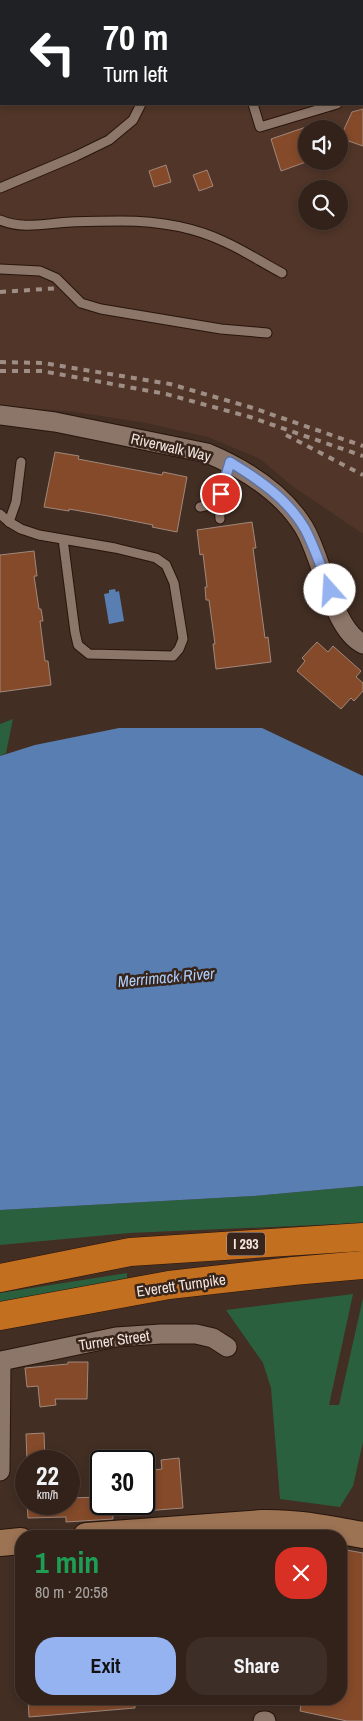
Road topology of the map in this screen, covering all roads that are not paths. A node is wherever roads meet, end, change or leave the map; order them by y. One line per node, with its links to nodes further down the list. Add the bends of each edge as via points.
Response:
1 (140, 105): 4 (lane, via 133,120 108,140)
2 (253, 105): 3 (lane, via 260,128)
3 (334, 105)
4 (0, 188)
5 (0, 220): 7 (lane, via 26,226 72,222 159,222 225,241)
6 (0, 268): 8 (lane, via 40,271 56,278 81,303 101,309 221,329)
7 (282, 273)
8 (267, 333)
9 (0, 415): 11 (street, Riverwalk Way, via 54,422 207,453)
10 (21, 462): 16 (lane, via 16,502)
11 (230, 462): 12 (lane); 18 (street, Riverwalk Way, via 275,493 304,527 344,626 356,641)
12 (219, 504): 13 (lane); 15 (lane)
13 (200, 507)
14 (0, 514): 16 (lane)
15 (220, 519)
16 (8, 522): 17 (lane, via 39,535)
17 (63, 539): 17 (lane, via 156,558 166,565 174,584 183,639 173,656 89,654 78,645)
18 (363, 644)
19 (363, 1237): 20 (highway, I 293)
20 (130, 1252): 21 (highway); 23 (highway, I 293)
21 (0, 1262)
22 (363, 1265): 24 (highway, Everett Turnpike / I 293)
23 (0, 1278)
24 (169, 1285): 25 (highway, Everett Turnpike / I 293); 26 (highway)
25 (0, 1316)
26 (0, 1332)
27 (227, 1347): 28 (street, Turner Street, via 196,1334 160,1334 116,1337)
28 (0, 1361): 29 (street)
29 (0, 1471)
30 (167, 1530): 31 (main road, via 285,1522)
31 (336, 1530)
32 (347, 1532): 33 (main road)
33 (363, 1535)
34 (15, 1542): 35 (main road)
35 (0, 1543)

